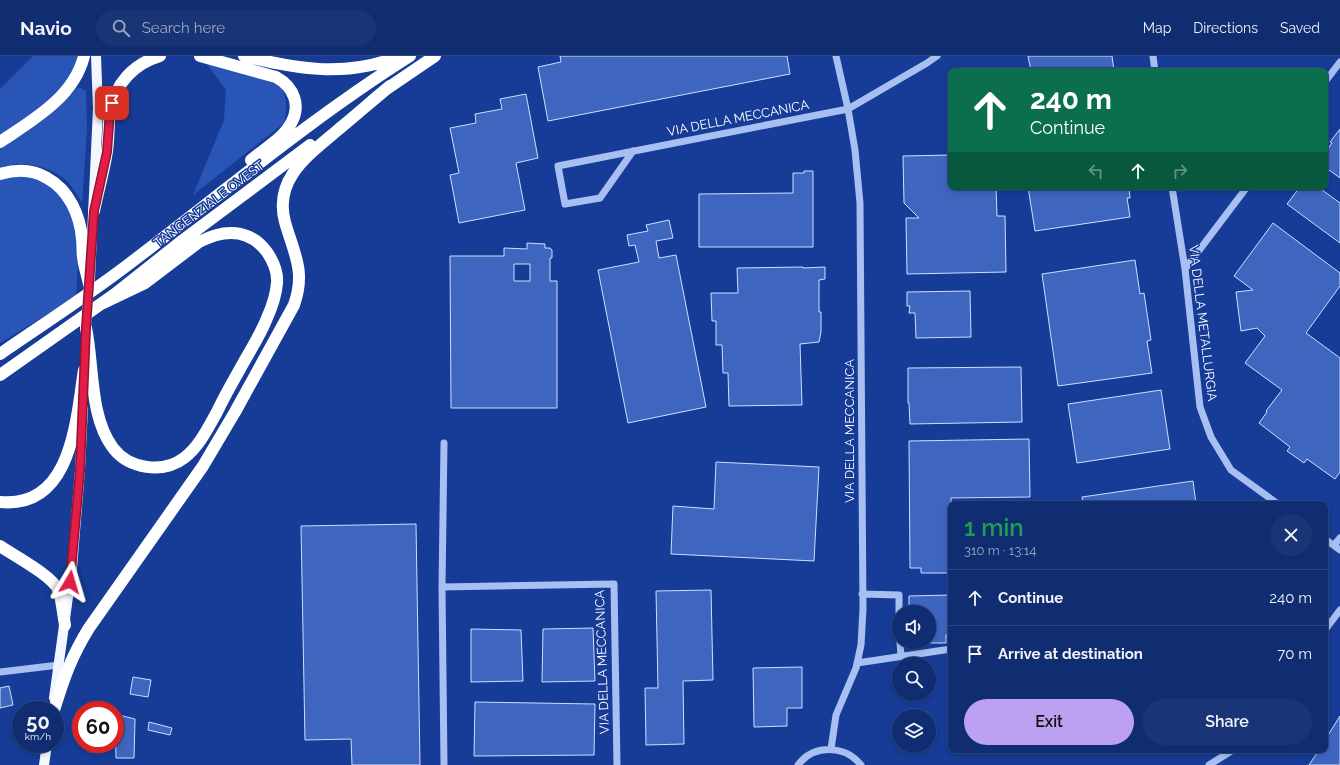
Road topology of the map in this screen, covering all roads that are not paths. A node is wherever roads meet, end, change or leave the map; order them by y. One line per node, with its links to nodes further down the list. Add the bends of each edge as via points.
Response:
1 (84, 56): 17 (highway, via 69,88 51,106)
2 (96, 56): 22 (main road, via 98,109)
3 (160, 56): 22 (highway, via 142,63 133,70 119,86 115,95 110,111 107,152)
4 (200, 56): 24 (highway, via 266,74 286,83 295,101 293,119 278,138)
5 (244, 56): 6 (highway, via 287,66 325,70 368,66)
6 (400, 56)
7 (410, 56): 24 (highway, TANGENZIALE OVEST, via 325,114)
8 (435, 56): 15 (highway, TANGENZIALE OVEST)
9 (836, 56): 16 (street, VIA DELLA MECCANICA)
10 (938, 56): 16 (street)
11 (1152, 56): 13 (street)
12 (1340, 62): 14 (street)
13 (1154, 68)
14 (1328, 78)
15 (390, 86): 28 (highway, TANGENZIALE OVEST); 56 (highway, via 306,157 290,179 282,204 300,273 294,305 210,456 77,648)
16 (848, 110): 18 (street, VIA DELLA MECCANICA); 44 (street, VIA DELLA MECCANICA, via 860,203)
17 (0, 142)
18 (633, 151): 18 (street, VIA DELLA MECCANICA, via 558,166 565,204 600,198)
19 (0, 174): 23 (highway, via 28,170 42,175 61,188 76,212)
20 (1172, 190): 25 (street, VIA DELLA METALLURGIA)
21 (1245, 190): 25 (street)
22 (94, 211): 23 (main road)
23 (87, 259): 26 (highway)
24 (124, 268): 27 (highway, TANGENZIALE OVEST)
25 (1185, 269): 37 (street, VIA DELLA METALLURGIA, via 1200,407 1211,437 1231,470)
26 (89, 284): 29 (main road, bridge)
27 (75, 302): 31 (highway); 32 (highway, TANGENZIALE OVEST)
28 (103, 303): 30 (highway, TANGENZIALE OVEST); 33 (highway, via 145,283 199,242 226,233 242,234 258,242 270,257 277,274 276,290 266,320 204,434 190,453 177,462 164,467 146,467 130,462 118,454 109,442 100,420)
29 (86, 328): 33 (highway, via 90,345)
30 (44, 344): 34 (highway, TANGENZIALE OVEST); 35 (highway)
31 (0, 349)
32 (0, 354)
33 (88, 374): 38 (highway, via 67,457 52,483 34,496 20,501); 47 (main road, via 77,522)
34 (0, 375)
35 (0, 380)
36 (444, 443): 43 (street)
37 (1274, 501)
38 (0, 502)
39 (1340, 538): 42 (street)
40 (1328, 541): 42 (street)
41 (0, 546): 47 (highway, via 55,584)
42 (1337, 548)
43 (442, 587): 61 (street); 62 (street, VIA DELLA MECCANICA, via 614,584)
44 (862, 594): 45 (street, via 899,595); 52 (street, VIA DELLA MECCANICA, via 861,645)
45 (899, 605)
46 (1340, 610): 48 (street)
47 (65, 625): 53 (main road)
48 (1328, 626)
49 (900, 649): 51 (street)
50 (948, 649): 51 (street)
51 (901, 656): 52 (street)
52 (857, 662): 57 (street, VIA DELLA MECCANICA, via 836,715)
53 (59, 665): 54 (street); 55 (main road)
54 (0, 672)
55 (54, 701)
56 (56, 701)
57 (831, 749): 63 (street, via 810,754); 64 (street, via 850,754)
58 (46, 753): 60 (main road)
59 (1229, 753): 65 (street)
60 (44, 765)
61 (444, 765)
62 (617, 765)
63 (798, 765)
64 (861, 765)
65 (1209, 765)

